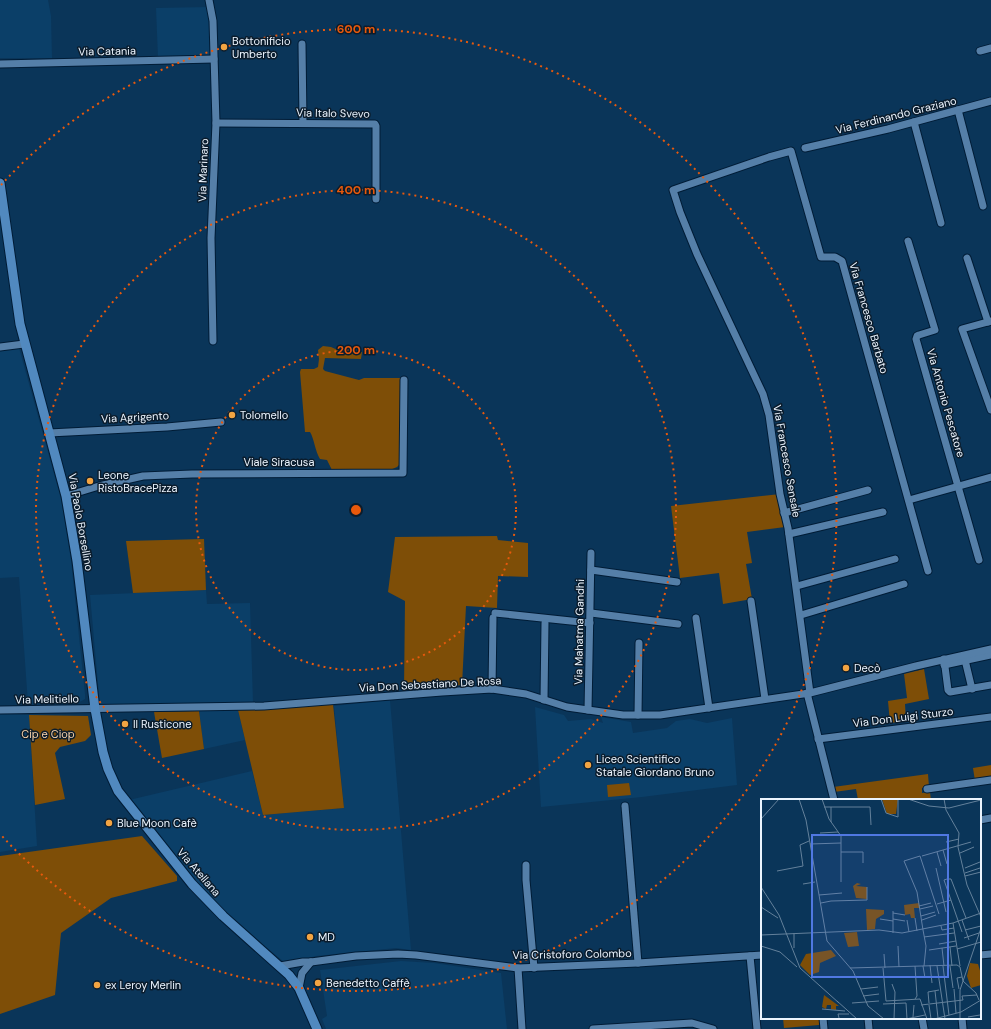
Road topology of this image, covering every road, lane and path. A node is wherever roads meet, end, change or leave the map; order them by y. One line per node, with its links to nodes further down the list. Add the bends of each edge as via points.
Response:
1 (209, 0): 5 (street, Via Marinaro, via 213,21)
2 (302, 44): 11 (street)
3 (991, 48): 4 (street)
4 (980, 51)
5 (214, 59): 6 (street, Via Catania); 10 (street, Via Marinaro)
6 (0, 64)
7 (991, 102): 8 (street, Via Ferdinando Graziano)
8 (958, 110): 9 (street, Via Ferdinando Graziano); 16 (street)
9 (914, 122): 12 (street, Via Ferdinando Graziano); 17 (street)
10 (216, 123): 11 (street, Via Italo Svevo); 21 (street, Via Marinaro, via 211,238)
11 (303, 123): 15 (street, Via Italo Svevo, via 376,124)
12 (806, 148)
13 (0, 183): 22 (main road, Via Paolo Borsellino)
14 (682, 186): 32 (street, Via Francesco Barbato, via 791,151 821,257 835,257 842,261); 34 (street, Via Francesco Sensale, via 673,190 680,212 763,394 772,430)
15 (376, 199)
16 (983, 206)
17 (940, 223)
18 (908, 241): 29 (street, Via Antonio Pescatore, via 934,330 917,336 916,339)
19 (967, 258): 20 (street)
20 (989, 322): 25 (street, via 962,328)
21 (213, 341)
22 (24, 344): 23 (street); 27 (main road, Via Paolo Borsellino)
23 (0, 347)
24 (404, 380): 31 (street, Viale Siracusa, via 402,473 143,476)
25 (991, 410)
26 (221, 422): 27 (street, Via Agrigento)
27 (49, 433): 31 (main road, Via Paolo Borsellino)
28 (991, 477): 29 (street)
29 (959, 486): 32 (street); 38 (street, Via Antonio Pescatore)
30 (868, 490): 34 (street)
31 (66, 496): 63 (main road, Via Paolo Borsellino, via 77,561)
32 (909, 500): 40 (street, Via Francesco Barbato)
33 (883, 512): 35 (street)
34 (784, 513): 35 (street, Via Francesco Sensale)
35 (789, 534): 43 (street, Via Francesco Sensale)
36 (591, 554): 39 (street, Via Mahatma Gandhi)
37 (895, 559): 43 (street)
38 (979, 560)
39 (591, 570): 41 (street); 45 (street, Via Mahatma Gandhi)
40 (928, 571)
41 (677, 582)
42 (904, 584): 46 (street)
43 (797, 586): 46 (street, Via Francesco Sensale)
44 (751, 601): 60 (street)
45 (590, 612): 49 (street, Via Mahatma Gandhi); 50 (street)
46 (801, 615): 59 (street, Via Francesco Sensale)
47 (696, 618): 62 (street)
48 (545, 623): 61 (street)
49 (590, 623): 58 (street, via 494,616); 65 (street, Via Mahatma Gandhi)
50 (678, 624)
51 (639, 643): 66 (street)
52 (990, 653): 53 (street); 54 (street); 55 (street)
53 (965, 660): 54 (street); 57 (street)
54 (944, 662): 57 (street, via 950,692); 59 (street, Via Don Sebastiano De Rosa)
55 (991, 663)
56 (991, 686): 57 (street)
57 (972, 688)
58 (492, 689): 61 (street, Via Don Sebastiano De Rosa, via 513,691); 63 (street, Via Don Sebastiano De Rosa, via 264,706)
59 (809, 693): 60 (street, Via Don Sebastiano De Rosa); 68 (street, Via Francesco Sensale)
60 (765, 699): 62 (street, Via Don Sebastiano De Rosa)
61 (544, 700): 65 (street, Via Don Sebastiano De Rosa, via 561,706)
62 (709, 708): 66 (street, Via Don Sebastiano De Rosa, via 660,715)
63 (95, 709): 64 (street, Via Melitiello); 82 (main road, Via Atellana, via 102,752 118,790 192,884 223,916)
64 (0, 710)
65 (588, 710): 66 (street, Via Don Sebastiano De Rosa)
66 (638, 715)
67 (991, 717): 68 (street, Via Don Luigi Sturzo)
68 (818, 738): 71 (street, Via Francesco Sensale)
69 (991, 780): 70 (street)
70 (927, 789)
71 (834, 799)
72 (625, 806): 81 (street)
73 (991, 818): 74 (street)
74 (981, 820)
75 (526, 865): 84 (street)
76 (991, 954): 78 (street)
77 (761, 955): 79 (street, Via Cristoforo Colombo)
78 (981, 955)
79 (750, 956): 81 (street, Via Cristoforo Colombo); 95 (street)
80 (311, 962): 82 (street, Via Cristoforo Colombo); 83 (street, Via Cristoforo Colombo, via 398,954); 85 (street, via 302,973)
81 (638, 963): 84 (street, Via Cristoforo Colombo)
82 (280, 966): 85 (main road, Via Atellana)
83 (518, 968): 84 (street, Via Cristoforo Colombo); 91 (street)
84 (534, 968)
85 (299, 988): 90 (main road, Via Atellana)
86 (823, 1019): 96 (street)
87 (868, 1019): 97 (street)
88 (922, 1019): 98 (street)
89 (962, 1019): 99 (street)
90 (316, 1029)
91 (522, 1029)
92 (593, 1029): 93 (street, via 692,1023)
93 (713, 1029)
94 (752, 1029): 95 (street)
95 (757, 1029)
96 (824, 1029)
97 (869, 1029)
98 (924, 1029)
99 (963, 1029)

